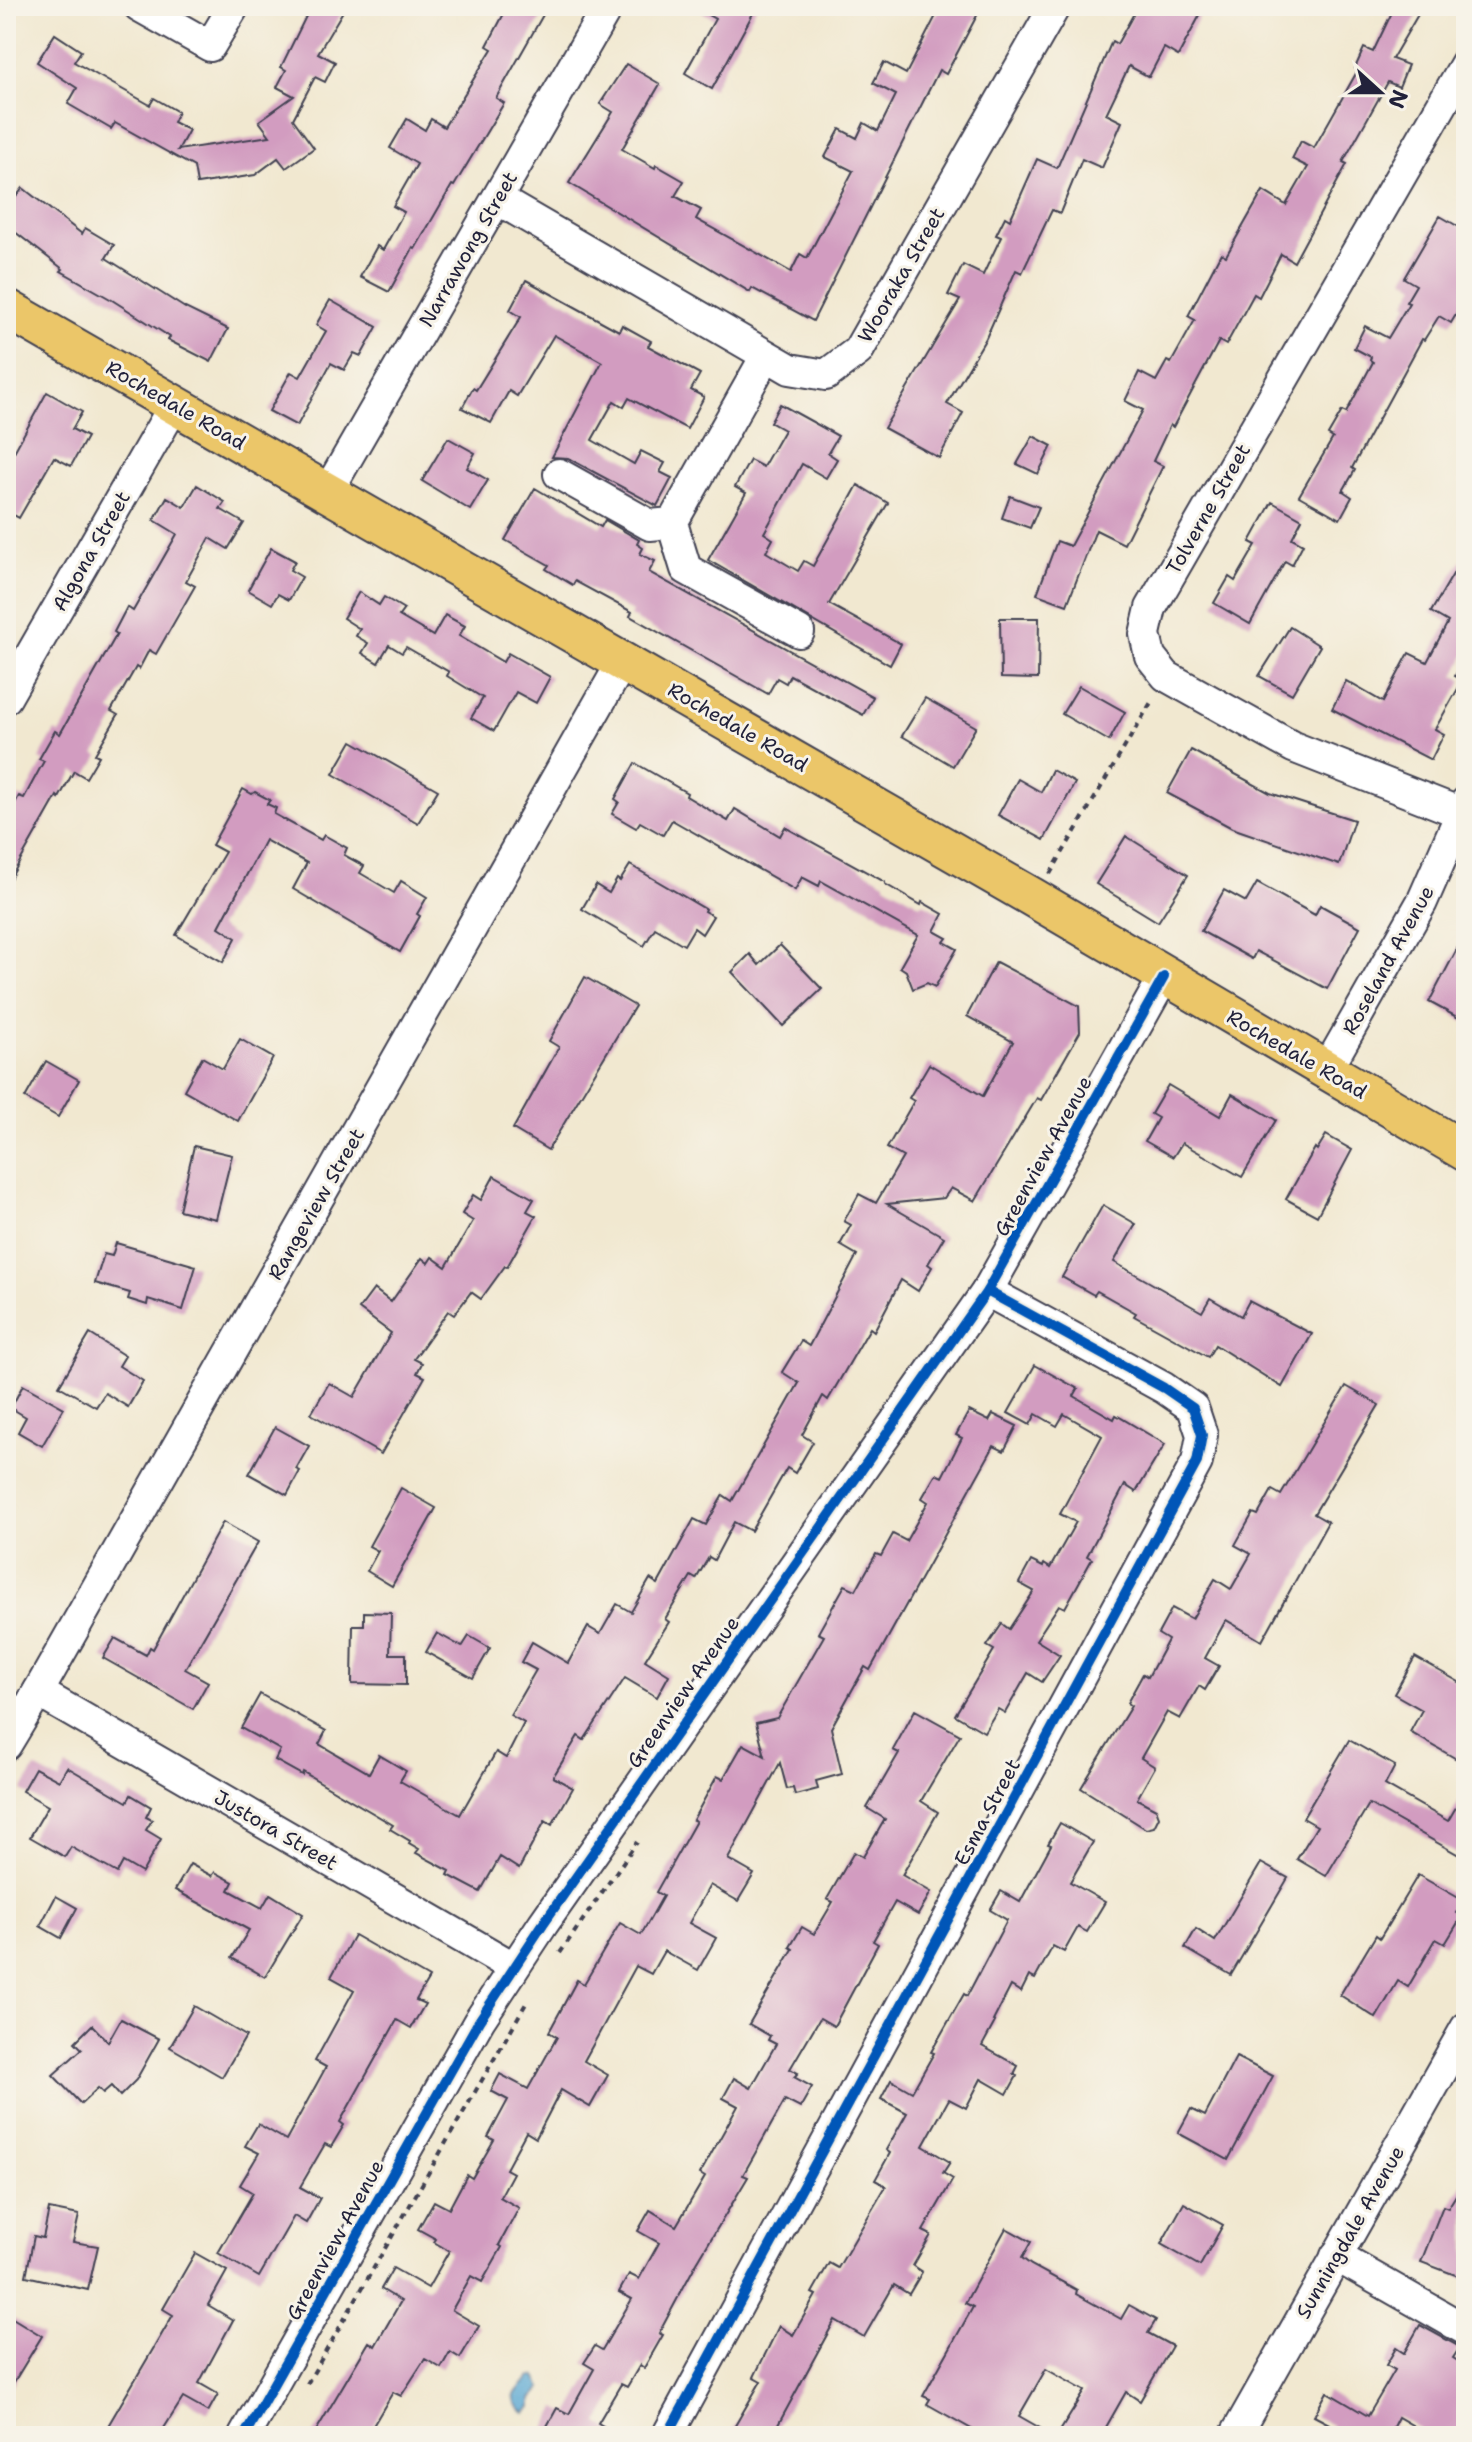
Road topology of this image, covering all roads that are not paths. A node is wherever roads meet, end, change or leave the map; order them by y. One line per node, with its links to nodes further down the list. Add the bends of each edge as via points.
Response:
1 (139, 6): 2 (street, via 210,46)
2 (234, 6)
3 (608, 6): 6 (street, Narrawong Street)
4 (1055, 6): 8 (street, Wooraka Street, via 858,351 826,375 790,369)
5 (1466, 63): 16 (street, Tolverne Street, via 1151,608 1145,634 1150,656 1166,676 1293,747)
6 (497, 199): 8 (street, Wooraka Street); 11 (street, Narrawong Street)
7 (6, 308): 9 (main road, Rochedale Road)
8 (766, 356): 12 (street)
9 (175, 404): 11 (main road, Rochedale Road); 15 (street, Algona Street)
10 (559, 474): 12 (street, via 650,525)
11 (328, 491): 14 (main road, Rochedale Road)
12 (672, 523): 13 (street, via 686,569)
13 (799, 632)
14 (623, 661): 17 (main road, Rochedale Road); 21 (street, Rangeview Street)
15 (6, 698)
16 (1464, 808): 18 (street, Roseland Avenue, via 1422,902)
17 (1164, 977): 18 (main road, Rochedale Road); 20 (street, Greenview Avenue)
18 (1326, 1071): 19 (main road, Rochedale Road)
19 (1466, 1152)
20 (987, 1291): 23 (street, Greenview Avenue); 28 (street, Esma Street, via 1193,1408 1202,1435 1197,1462)
21 (38, 1692): 22 (street, Rangeview Street); 23 (street, Justora Street)
22 (6, 1745)
23 (513, 1967): 27 (street, Greenview Avenue)
24 (1466, 2028): 25 (street, Sunningdale Avenue)
25 (1336, 2256): 26 (street); 29 (street, Sunningdale Avenue)
26 (1466, 2330)
27 (244, 2436)
28 (667, 2436)
29 (1235, 2436)

